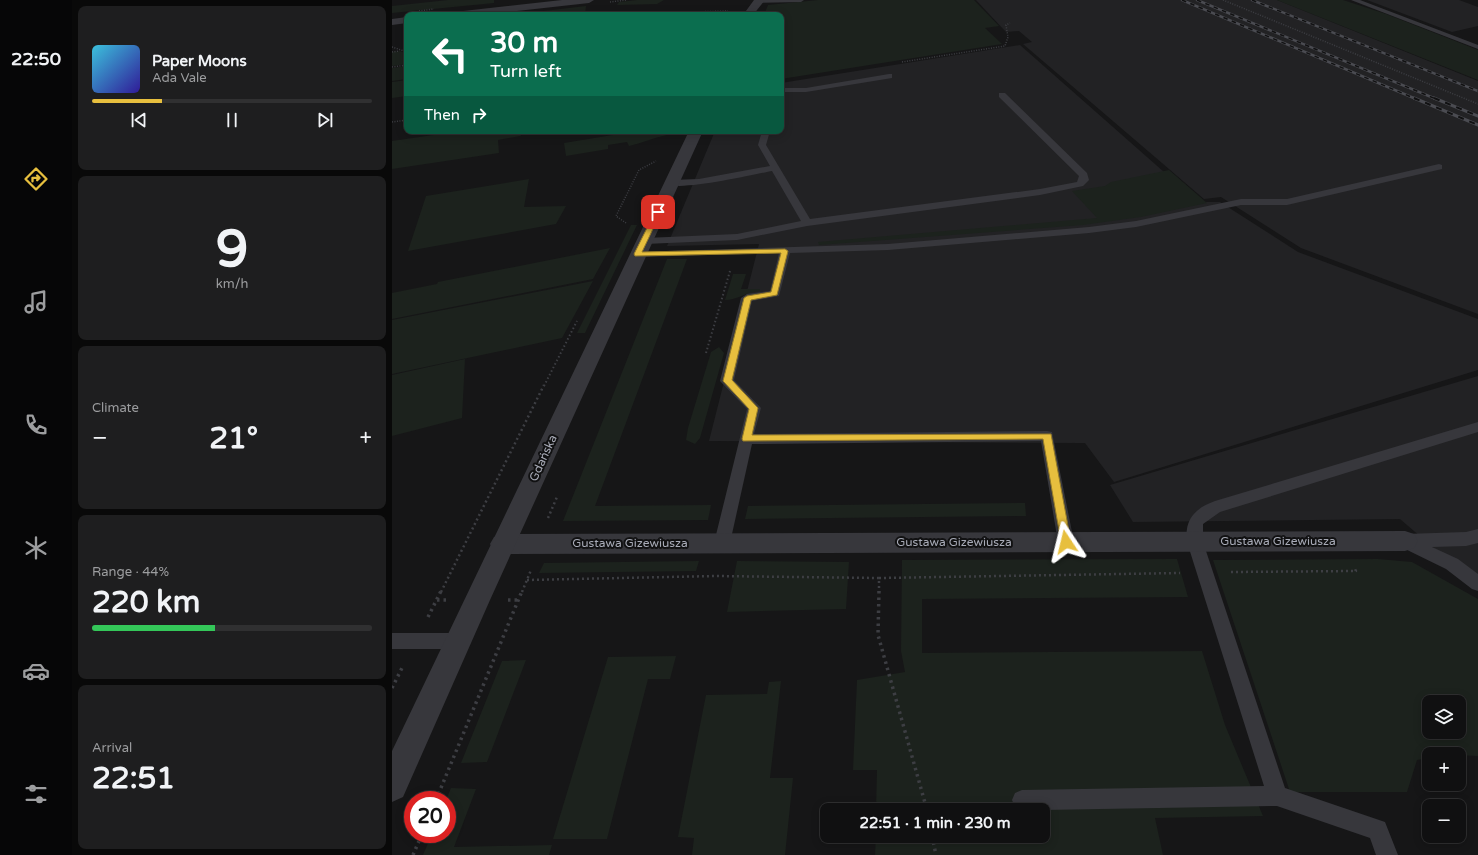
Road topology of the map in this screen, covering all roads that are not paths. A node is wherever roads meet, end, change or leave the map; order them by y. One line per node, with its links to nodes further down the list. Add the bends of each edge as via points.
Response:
1 (589, 0): 4 (street)
2 (801, 0): 5 (lane)
3 (1354, 0): 9 (lane)
4 (538, 3): 6 (street)
5 (753, 5)
6 (475, 12)
7 (404, 20): 8 (street)
8 (392, 22)
9 (1478, 47)
10 (889, 76): 11 (lane, via 806,90)
11 (784, 90)
12 (1002, 95): 18 (lane, via 1084,175 1084,180 1080,184 1040,192)
13 (695, 134): 17 (street, Gdańska)
14 (765, 134): 16 (lane, via 762,145)
15 (1439, 167): 20 (lane, via 1287,202 1241,202 1110,228 888,247)
16 (775, 168): 17 (lane, via 699,182); 18 (lane)
17 (671, 183): 19 (street, Gdańska)
18 (807, 223): 19 (lane, via 737,237)
19 (641, 248): 20 (lane); 28 (street, Gdańska)
20 (785, 251): 22 (lane, via 775,294 747,298 727,381 754,408)
21 (1478, 427): 26 (lane, via 1215,507 1198,516 1193,528)
22 (746, 439): 25 (lane, via 1047,436); 27 (lane)
23 (1478, 536): 24 (lane, via 1466,539)
24 (1405, 541): 26 (street, Gustawa Gizewiusza); 29 (lane, via 1452,564)
25 (1066, 542): 26 (street, Gustawa Gizewiusza); 27 (street, Gustawa Gizewiusza)
26 (1195, 542): 33 (lane)
27 (722, 543): 28 (street, Gustawa Gizewiusza)
28 (503, 544): 30 (street, Gdańska)
29 (1478, 584)
30 (459, 640): 31 (lane); 32 (street, Gdańska)
31 (392, 641)
32 (392, 786)
33 (1277, 796): 34 (lane); 35 (lane, via 1377,830)
34 (1022, 800)
35 (1387, 855)

